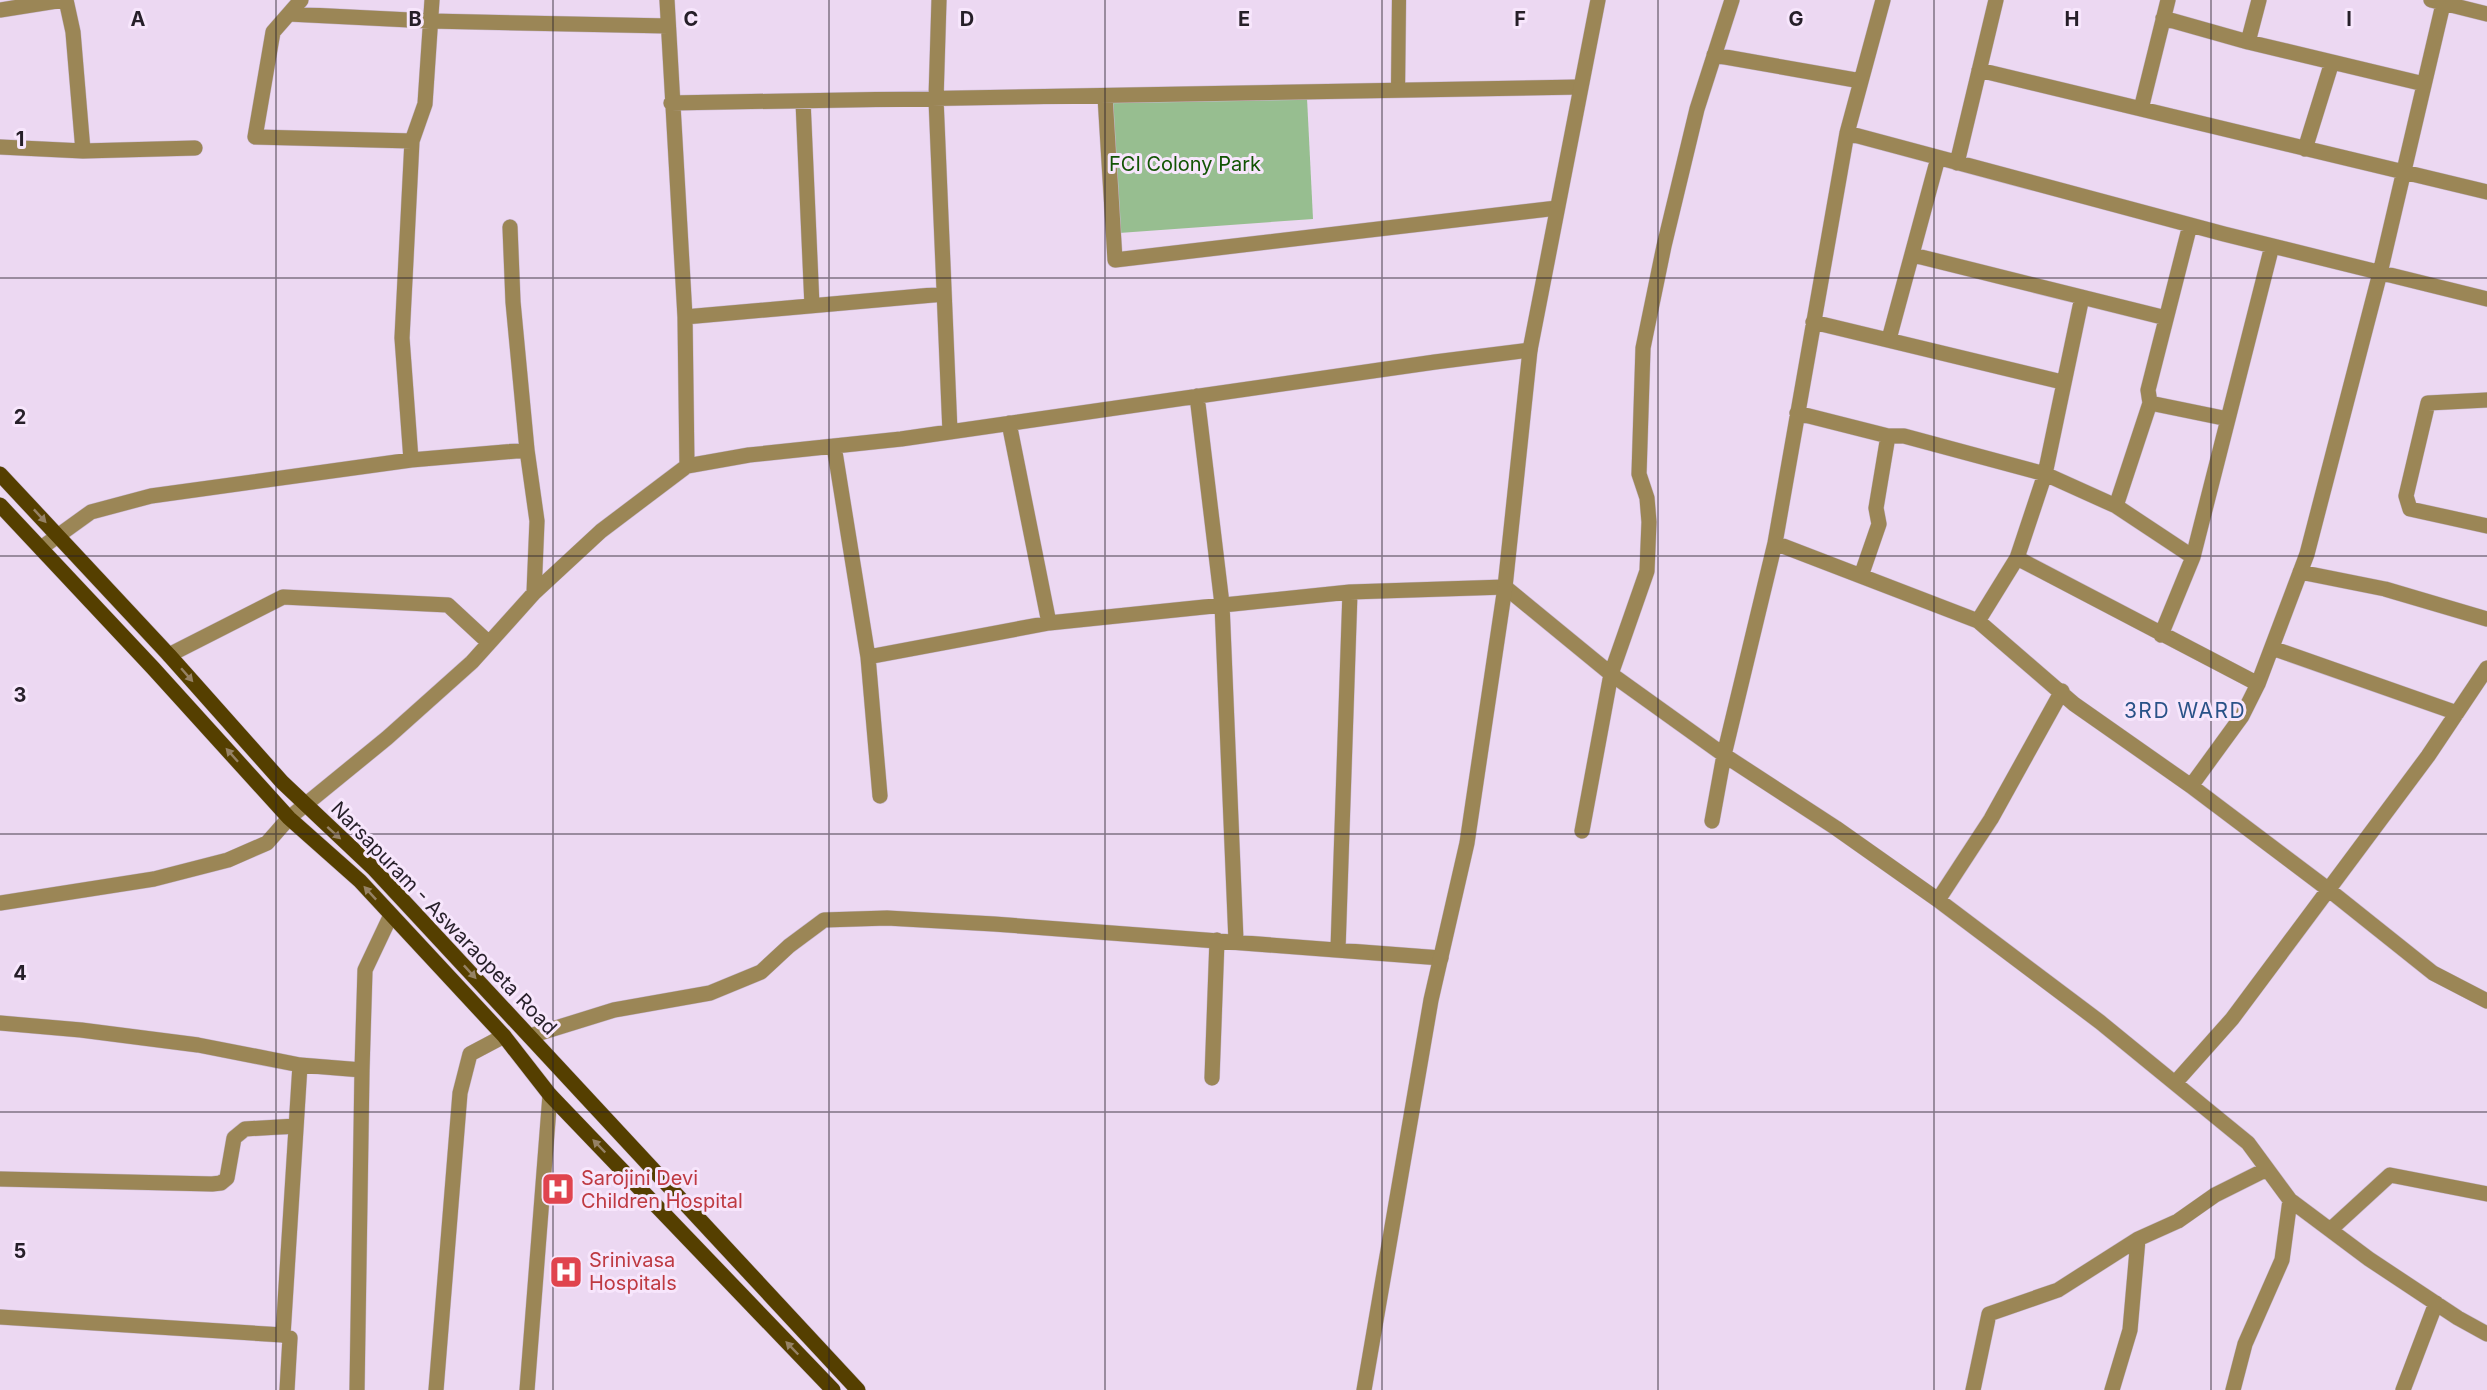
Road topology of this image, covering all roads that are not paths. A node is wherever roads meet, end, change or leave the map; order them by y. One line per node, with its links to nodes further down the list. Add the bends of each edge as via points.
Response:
1 (65, 0): 14 (street); 38 (street, via 74,32)
2 (301, 0): 15 (street)
3 (432, 0): 18 (street)
4 (667, 0): 19 (street)
5 (939, 0): 29 (street)
6 (1399, 0): 27 (street)
7 (1598, 0): 26 (street)
8 (1732, 0): 21 (street)
9 (1883, 0): 24 (street)
10 (1996, 0): 23 (street)
11 (2168, 0): 17 (street)
12 (2259, 0): 20 (street)
13 (2439, 1): 16 (street); 25 (street)
14 (0, 10)
15 (289, 14): 18 (street); 34 (street, via 273,32 255,137)
16 (2487, 14)
17 (2163, 18): 20 (street); 32 (street)
18 (430, 21): 19 (street); 34 (street, via 425,104)
19 (668, 26): 31 (street)
20 (2248, 42): 22 (street)
21 (1714, 55): 24 (street); 96 (street, via 1666,235 1643,348 1639,474 1649,522 1647,571)
22 (2332, 62): 25 (street); 37 (street)
23 (1979, 70): 32 (street); 40 (street)
24 (1861, 81): 33 (street)
25 (2424, 84): 41 (street)
26 (1580, 87): 27 (street); 43 (street)
27 (1398, 90): 28 (street)
28 (1105, 96): 29 (street); 43 (street, via 1115,260)
29 (936, 99): 30 (street); 49 (street)
30 (803, 101): 31 (street); 52 (street)
31 (671, 103): 53 (street)
32 (2141, 109): 37 (street)
33 (1847, 133): 39 (street); 55 (street)
34 (412, 141): 69 (street, via 402,338)
35 (0, 147): 38 (street)
36 (195, 148): 38 (street)
37 (2305, 149): 41 (street)
38 (82, 150)
39 (1938, 158): 40 (street); 47 (street)
40 (1958, 163): 44 (street)
41 (2404, 172): 42 (street); 48 (street)
42 (2487, 192)
43 (1557, 208): 57 (street)
44 (2190, 225): 46 (street); 54 (street)
45 (510, 227): 68 (street)
46 (2271, 246): 48 (street); 63 (street)
47 (1913, 255): 50 (street); 56 (street)
48 (2380, 273): 51 (street); 81 (street)
49 (944, 294): 52 (street); 65 (street)
50 (2082, 297): 54 (street); 58 (street)
51 (2487, 299)
52 (812, 306): 53 (street)
53 (685, 317): 70 (street)
54 (2166, 318): 61 (street, via 2148,390)
55 (1813, 322): 56 (street); 62 (street)
56 (1889, 339): 58 (street)
57 (1530, 350): 59 (street); 83 (street)
58 (2062, 382): 72 (street)
59 (1197, 396): 64 (street); 86 (street)
60 (2487, 400): 75 (street, via 2428,403 2406,496 2410,509)
61 (2150, 403): 63 (street); 74 (street)
62 (1797, 413): 66 (street); 77 (street)
63 (2228, 419): 79 (street)
64 (1009, 423): 65 (street); 89 (street)
65 (950, 432): 67 (street)
66 (1888, 436): 72 (street, via 1904,436); 82 (street, via 1876,508 1879,524)
67 (834, 446): 70 (street); 94 (street)
68 (527, 450): 69 (street); 85 (street, via 537,521)
69 (411, 460): 76 (street, via 151,496 91,512)
70 (687, 466): 85 (street, via 601,531)
71 (0, 474): 76 (main road, Narsapuram - Aswaraopeta Road, one-way to 76)
72 (2044, 474): 74 (street); 80 (street)
73 (0, 505): 78 (main road, Narsapuram - Aswaraopeta Road)
74 (2116, 506): 79 (street)
75 (2487, 526)
76 (58, 535): 78 (street); 93 (main road, Narsapuram - Aswaraopeta Road)
77 (1775, 543): 82 (street); 100 (street)
78 (41, 548): 104 (main road, Narsapuram - Aswaraopeta Road, one-way to 78)
79 (2193, 557): 90 (street)
80 (2017, 558): 88 (street); 90 (street)
81 (2300, 572): 87 (street, via 2385,589); 92 (street)
82 (1861, 576): 88 (street)
83 (1505, 587): 84 (street); 96 (street); 114 (street, via 1467,843)
84 (1350, 592): 86 (street); 113 (street)
85 (534, 593): 91 (street)
86 (1222, 604): 89 (street); 112 (street)
87 (2487, 619)
88 (1978, 621): 98 (street)
89 (1049, 623): 94 (street)
90 (2160, 635): 97 (street)
91 (489, 643): 93 (street, via 448,605 283,597); 103 (street, via 387,738)
92 (2271, 648): 97 (street); 99 (street)
93 (169, 655): 103 (main road, Narsapuram - Aswaraopeta Road, one-way to 103)
94 (868, 657): 102 (street)
95 (2487, 668): 99 (street)
96 (1611, 674): 100 (street); 106 (street)
97 (2258, 684): 101 (street, via 2242,716)
98 (2062, 691): 101 (street, via 2074,704); 108 (street, via 1991,819)
99 (2457, 713): 107 (street)
100 (1724, 755): 105 (street); 108 (street)
101 (2191, 786): 107 (street)
102 (880, 796)
103 (306, 804): 104 (street); 118 (main road, Narsapuram - Aswaraopeta Road, one-way to 118, via 373,868)
104 (289, 818): 109 (street, via 267,843 228,860 154,879); 110 (main road, Narsapuram - Aswaraopeta Road, one-way to 104, via 360,881)
105 (1712, 821)
106 (1582, 831)
107 (2329, 890): 115 (street, via 2433,973); 122 (street, via 2232,1019)
108 (1938, 900): 122 (street)
109 (0, 903)
110 (391, 915): 117 (main road, Narsapuram - Aswaraopeta Road); 120 (street, via 365,970)
111 (1217, 940): 112 (street); 118 (street, via 887,918 824,920 761,972 710,993 614,1010); 121 (street)
112 (1236, 941): 113 (street)
113 (1338, 949): 114 (street)
114 (1441, 958): 141 (street)
115 (2487, 1001)
116 (0, 1023): 119 (street, via 198,1046)
117 (504, 1036): 123 (main road, Narsapuram - Aswaraopeta Road); 137 (street, via 470,1054 460,1093)
118 (530, 1036): 140 (main road, Narsapuram - Aswaraopeta Road)
119 (300, 1065): 120 (street); 124 (street)
120 (362, 1070): 136 (street)
121 (1212, 1078)
122 (2175, 1083): 125 (street, via 2248,1143)
123 (550, 1095): 138 (street); 139 (main road, Narsapuram - Aswaraopeta Road, one-way to 123)
124 (296, 1126): 126 (street, via 245,1129 238,1134 227,1178 220,1183); 134 (street)
125 (2266, 1169): 128 (street); 130 (street, via 2215,1195 2178,1221)
126 (0, 1179)
127 (2487, 1194): 129 (street, via 2390,1175)
128 (2290, 1200): 129 (street); 144 (street, via 2282,1260 2245,1344)
129 (2330, 1230): 131 (street)
130 (2138, 1239): 142 (street, via 2058,1290 1989,1314); 143 (street, via 2130,1330)
131 (2436, 1303): 133 (street); 145 (street)
132 (0, 1317): 134 (street)
133 (2487, 1334)
134 (283, 1335): 135 (street, via 290,1338)
135 (287, 1390)
136 (357, 1390)
137 (436, 1390)
138 (527, 1390)
139 (833, 1390)
140 (858, 1390)
141 (1364, 1390)
142 (1973, 1390)
143 (2112, 1390)
144 (2233, 1390)
145 (2403, 1390)

